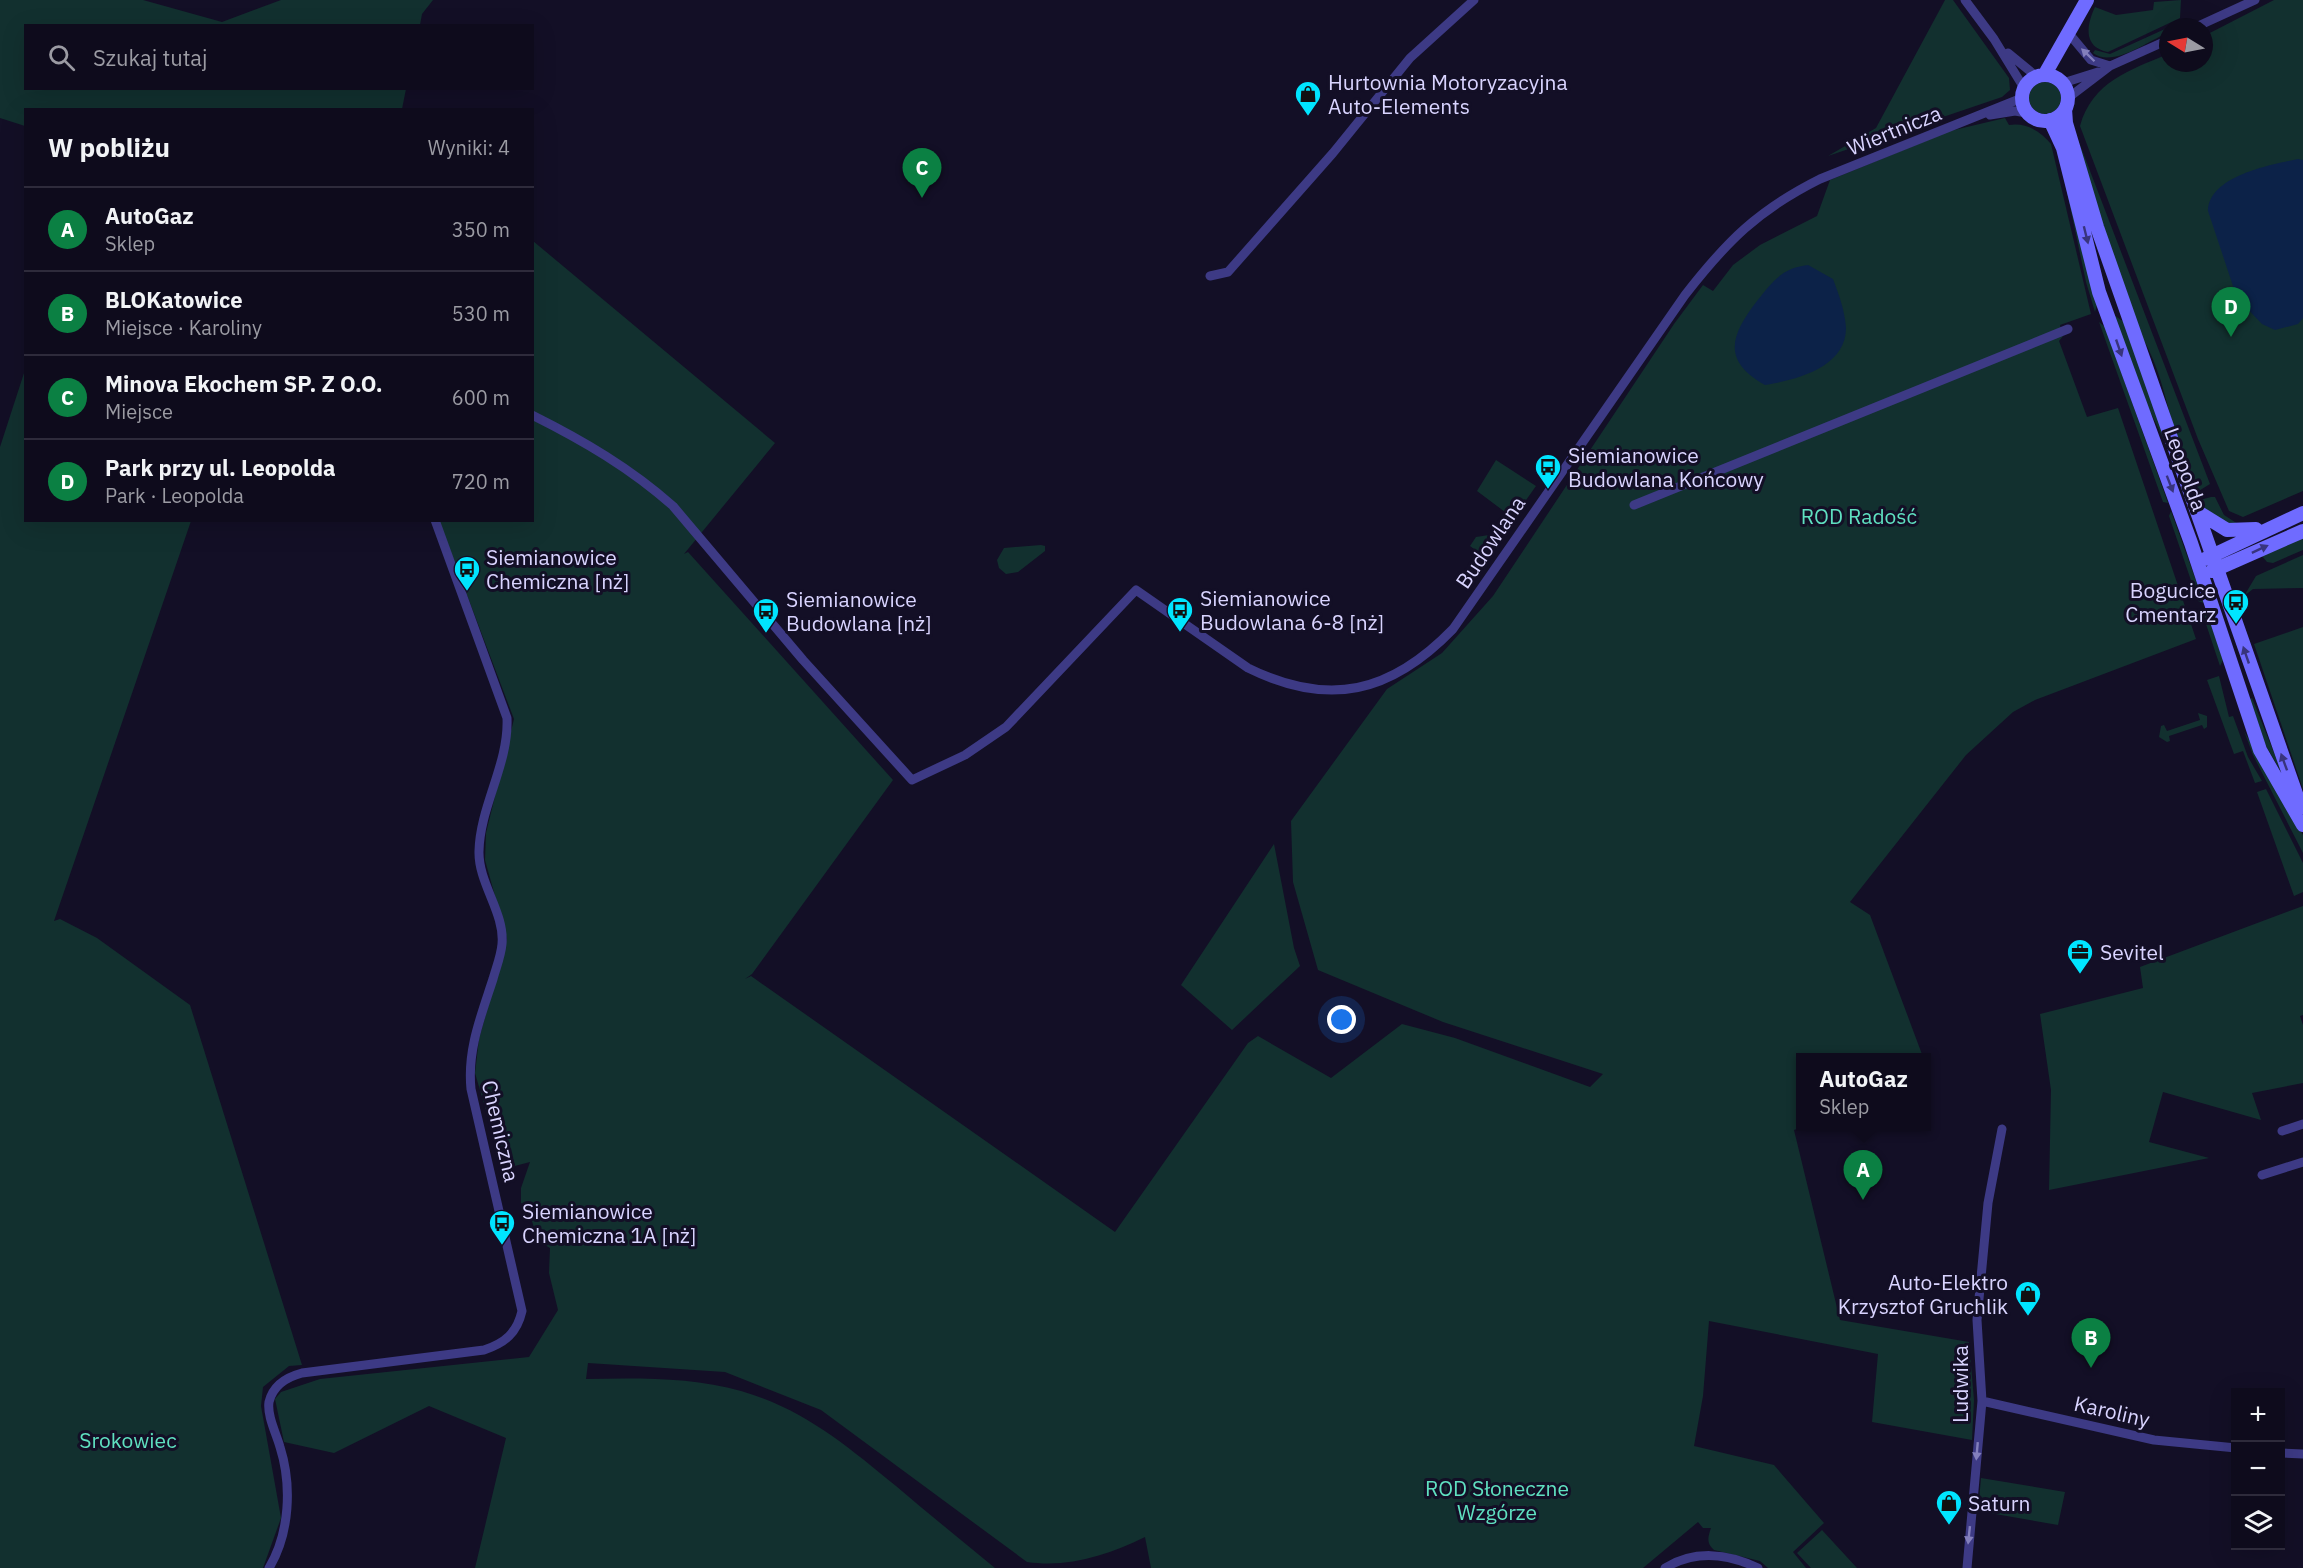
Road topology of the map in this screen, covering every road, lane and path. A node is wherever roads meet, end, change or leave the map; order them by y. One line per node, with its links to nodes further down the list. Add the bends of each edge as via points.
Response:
1 (1474, 0): 17 (street, via 1410,58 1228,272)
2 (1965, 0): 7 (street)
3 (2087, 0): 6 (street)
4 (2255, 0): 5 (street)
5 (2213, 19)
6 (2072, 30): 9 (street, one-way to 6, via 2091,60); 10 (street)
7 (1994, 39): 10 (street, via 2024,69); 11 (street)
8 (2159, 44): 9 (street)
9 (2106, 68): 10 (street); 12 (street)
10 (2050, 78): 11 (street); 12 (street)
11 (2023, 93): 13 (street); 14 (street, Wiertnicza)
12 (2067, 103): 15 (street, via 2059,116); 18 (street, Leopolda, via 2064,118)
13 (2027, 113): 14 (street, Wiertnicza); 15 (street)
14 (1982, 116): 16 (street, Wiertnicza)
15 (2050, 120): 19 (street, Leopolda, one-way to 19, via 2063,148)
16 (1820, 179): 21 (street, Budowlana, via 1758,216 1719,252 1453,629 1428,655 1402,673 1361,687 1290,685 1248,668 1136,590 1006,727 965,755 912,780 803,660 673,506 602,451)
17 (1210, 276)
18 (2125, 306): 19 (street); 23 (street, Leopolda)
19 (2106, 313): 29 (street, Leopolda, one-way to 29)
20 (2068, 329): 22 (street)
21 (534, 416)
22 (1634, 505)
23 (2198, 512): 26 (street, via 2219,527 2235,532); 28 (street, Leopolda)
24 (2303, 513): 26 (street)
25 (436, 522): 41 (street, Chemiczna, via 507,718 506,741 479,849 503,943 473,1041 469,1070 522,1311 519,1324 508,1339 484,1350 302,1373 280,1383 269,1409 286,1470 286,1519)
26 (2282, 522): 28 (street)
27 (2303, 531): 28 (street, one-way to 27)
28 (2216, 562): 29 (street); 30 (street, Leopolda, one-way to 28)
29 (2199, 568): 31 (street, Leopolda, via 2260,750)
30 (2303, 814)
31 (2303, 825)
32 (2303, 1124): 34 (street)
33 (2002, 1129): 37 (street, Ludwika, via 1988,1203 1977,1320)
34 (2282, 1131)
35 (2303, 1162): 36 (street)
36 (2262, 1175)
37 (1982, 1401): 38 (street, Karoliny, via 2154,1440); 44 (street, Ludwika, one-way to 44)
38 (2231, 1448)
39 (2285, 1453): 40 (street)
40 (2303, 1454)
41 (269, 1568)
42 (1665, 1568): 43 (street, via 1681,1558 1713,1556)
43 (1758, 1568)
44 (1968, 1568)

